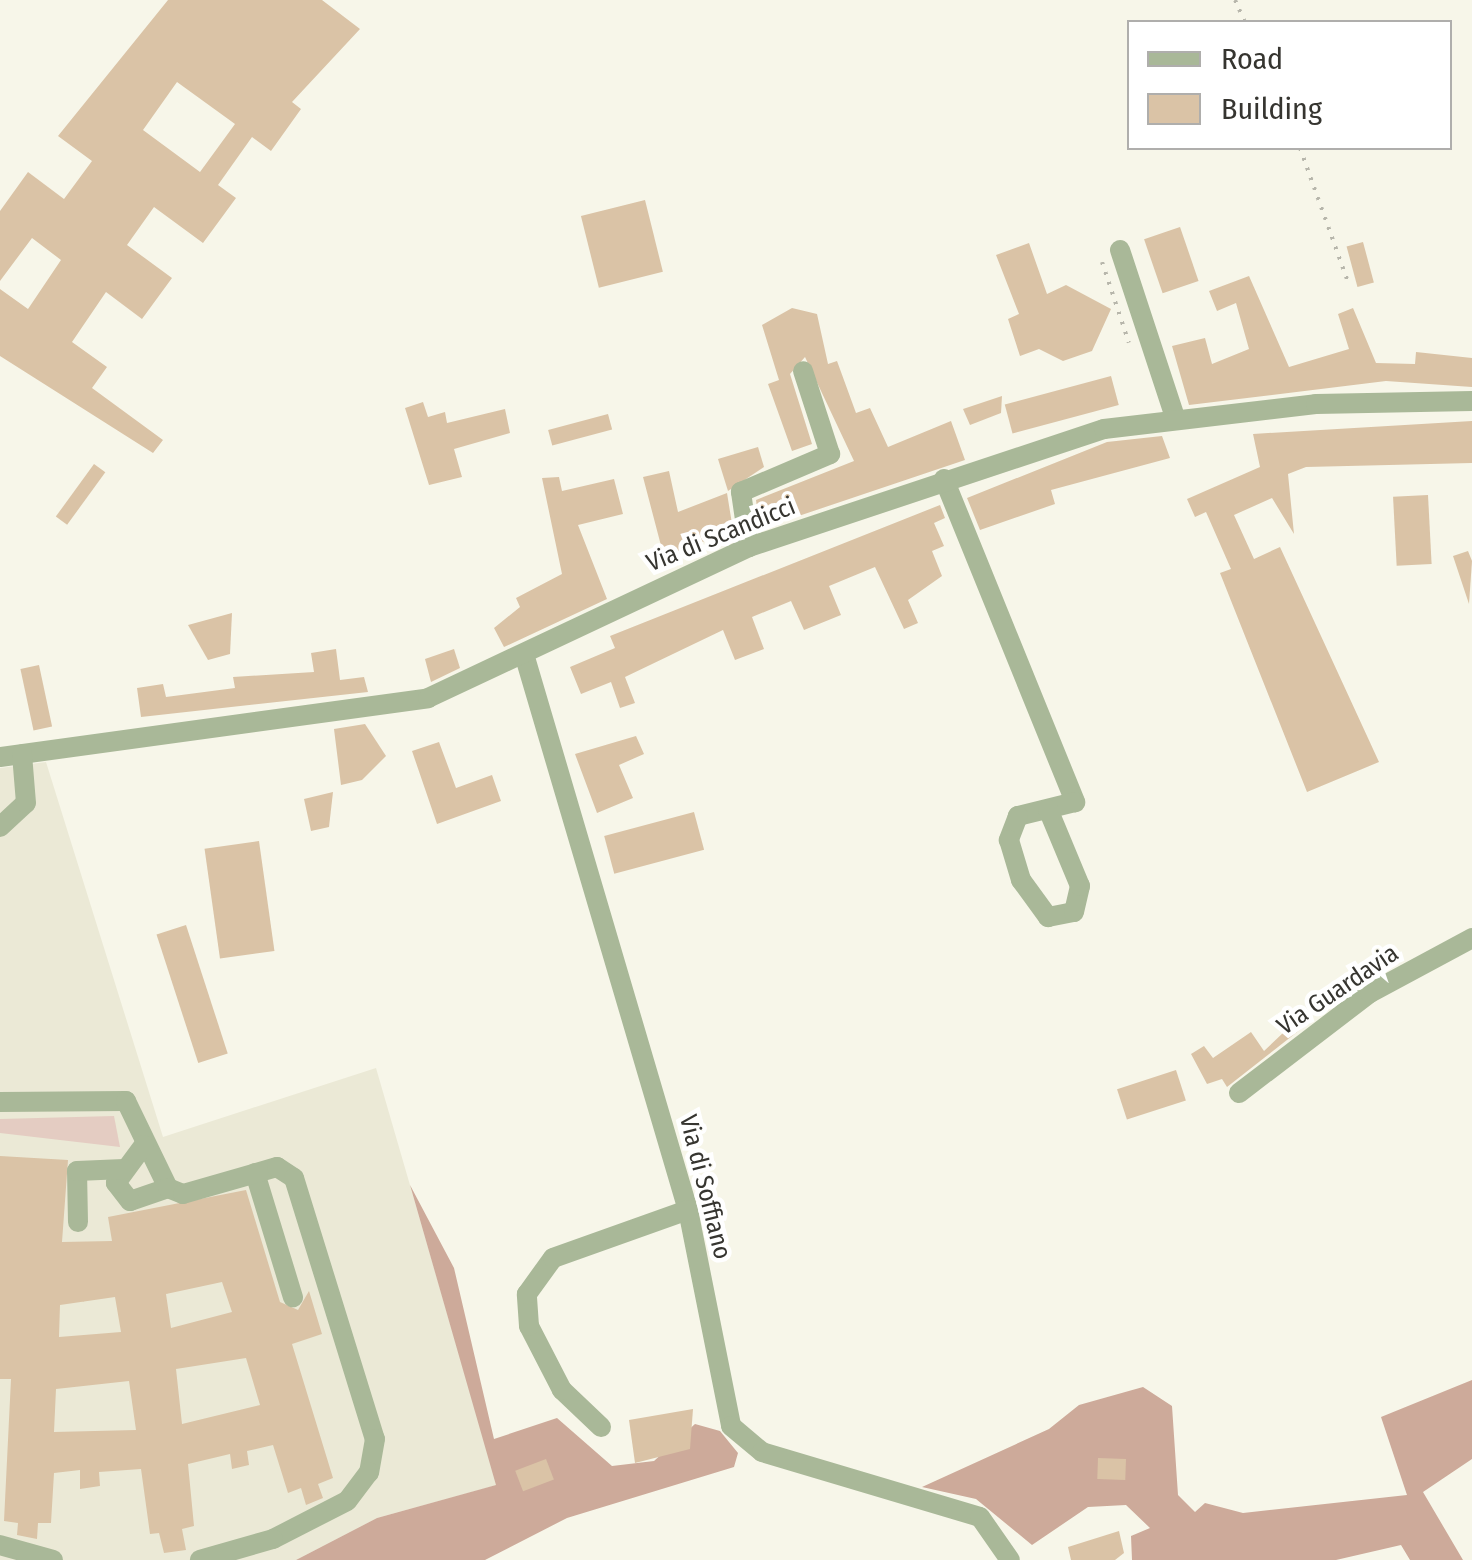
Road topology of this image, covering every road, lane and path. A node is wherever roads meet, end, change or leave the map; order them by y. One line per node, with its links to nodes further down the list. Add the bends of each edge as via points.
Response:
1 (1301, 150): 3 (path)
2 (1120, 250): 6 (street)
3 (1348, 282)
4 (802, 371): 8 (street, via 830,454 741,492)
5 (1472, 401): 6 (street, Via di Scandicci)
6 (1175, 417): 7 (street, Via di Scandicci)
7 (944, 478): 8 (street, Via di Scandicci); 12 (street, via 1074,802)
8 (749, 547): 9 (street, Via di Scandicci)
9 (524, 654): 10 (street, Via di Scandicci, via 409,704); 21 (street, Via di Soffiano)
10 (22, 754): 11 (street, Via di Scandicci); 13 (street, via 26,803)
11 (0, 757)
12 (1048, 809): 12 (street, via 1018,816 1009,840 1022,880 1048,917 1074,912 1080,886)
13 (0, 827)
14 (1472, 938): 15 (street, Via Guardavia, via 1370,994)
15 (1239, 1092)
16 (0, 1102): 17 (street, via 126,1101)
17 (144, 1145): 18 (street); 20 (street)
18 (124, 1169): 20 (street, via 116,1183 130,1201); 22 (street, via 77,1171)
19 (255, 1172): 20 (street, via 183,1194); 23 (street); 27 (street, via 284,1168 298,1184 374,1449 347,1502 273,1539)
20 (168, 1188)
21 (688, 1210): 24 (street, via 552,1258 527,1294 529,1326 562,1390); 28 (street, Via di Soffiano, via 725,1410 739,1437 762,1452 980,1517)
22 (78, 1222)
23 (293, 1297)
24 (601, 1427)
25 (0, 1545): 26 (street)
26 (53, 1560)
27 (200, 1560)
28 (1010, 1560)

